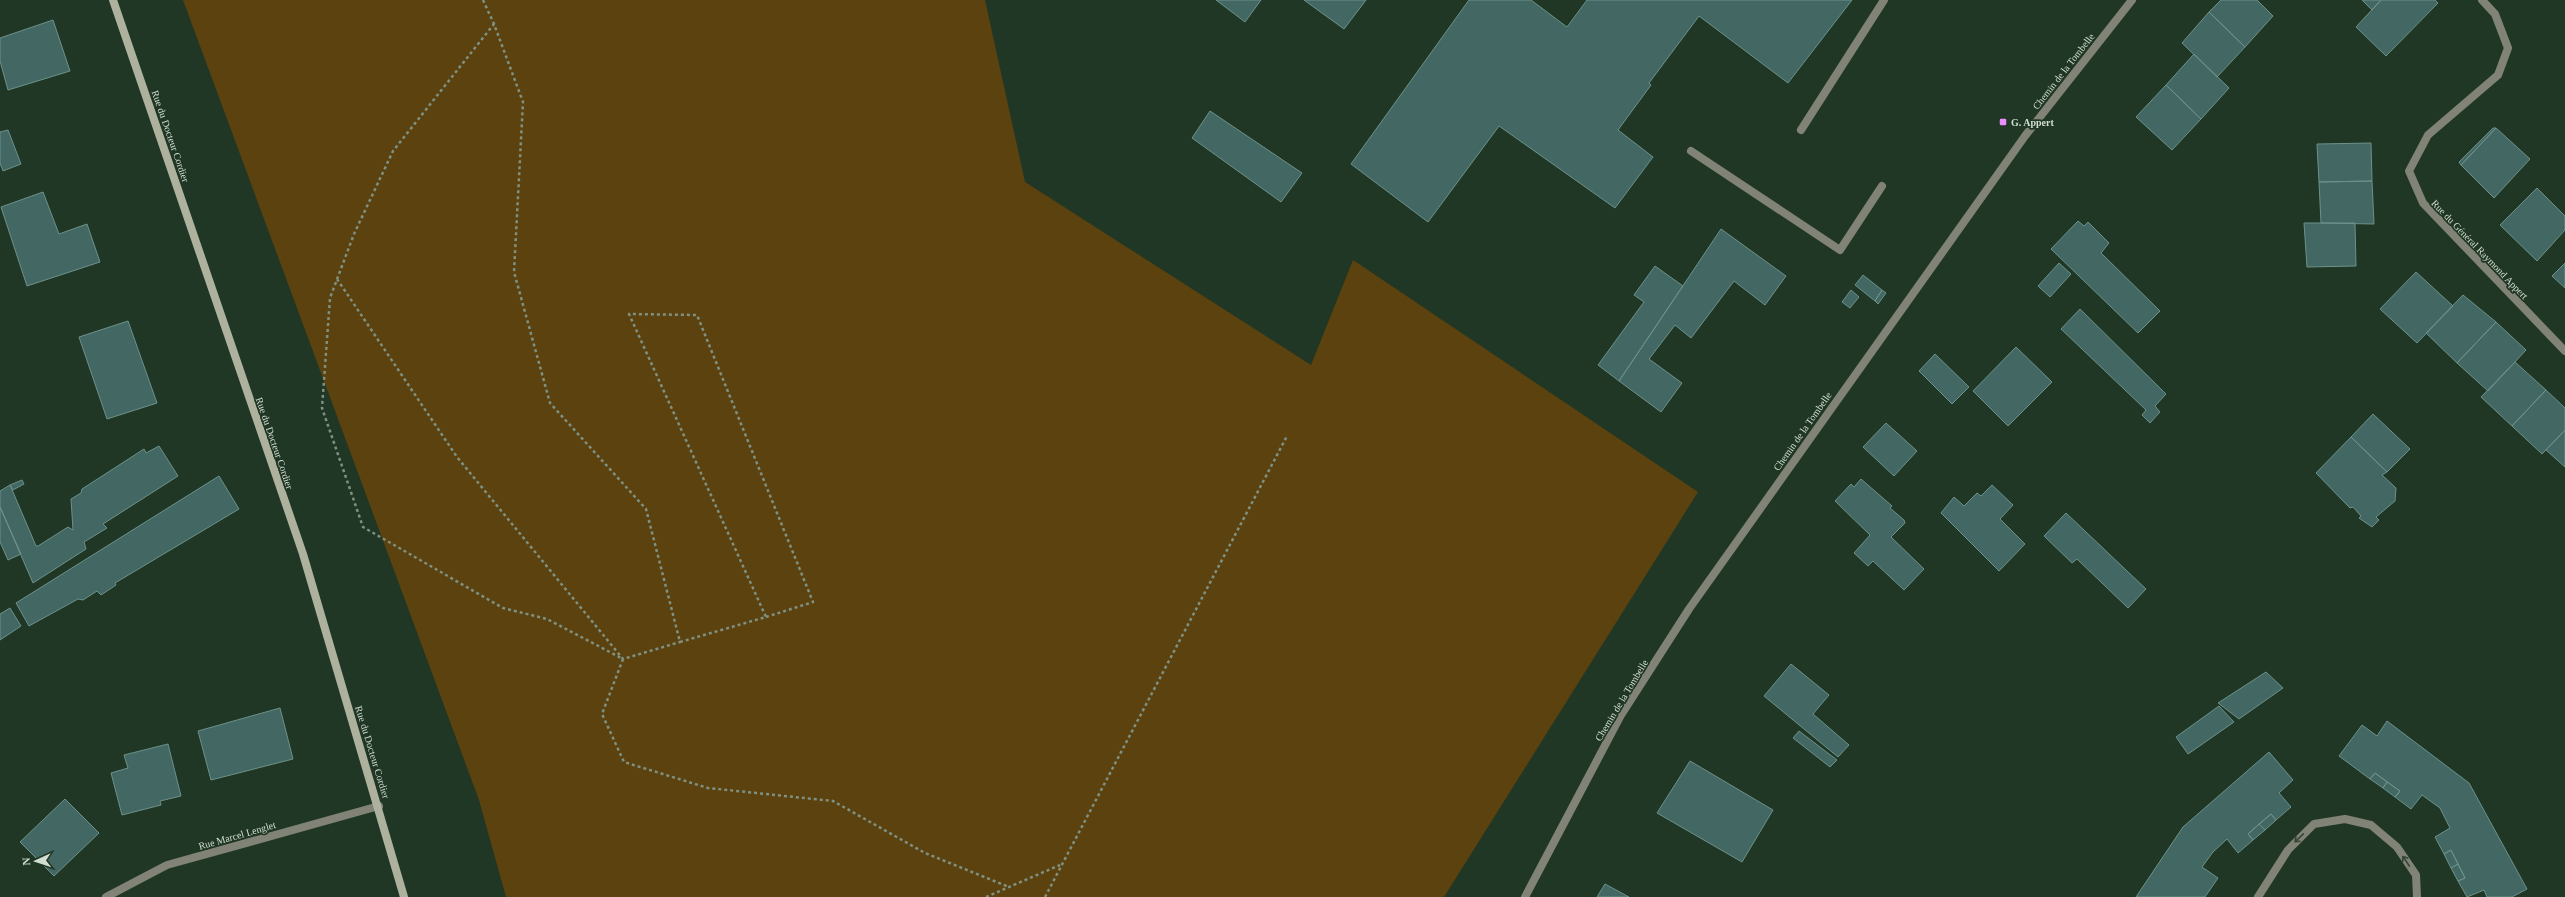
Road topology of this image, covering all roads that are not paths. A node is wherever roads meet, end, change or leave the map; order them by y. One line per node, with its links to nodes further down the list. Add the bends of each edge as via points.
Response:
1 (114, 0): 9 (street, Rue du Docteur Cordier, via 303,554)
2 (1884, 0): 5 (street)
3 (2132, 0): 12 (street, Chemin de la Tombelle, via 2025,136 1689,609 1621,715)
4 (2482, 0): 8 (street, Rue du Général Raymond Appert, via 2495,14 2508,48 2498,75 2428,135 2409,171 2423,203)
5 (1802, 130)
6 (1691, 151): 7 (street, via 1840,250)
7 (1882, 186)
8 (2565, 351)
9 (379, 806): 10 (street, Rue Marcel Lenglet, via 167,865); 11 (street, Rue du Docteur Cordier)
10 (106, 897)
11 (404, 897)
12 (1525, 897)
13 (2258, 897): 14 (street, one-way to 13, via 2416,875 2397,847 2372,825 2345,819 2314,824 2288,850)
14 (2417, 897)

